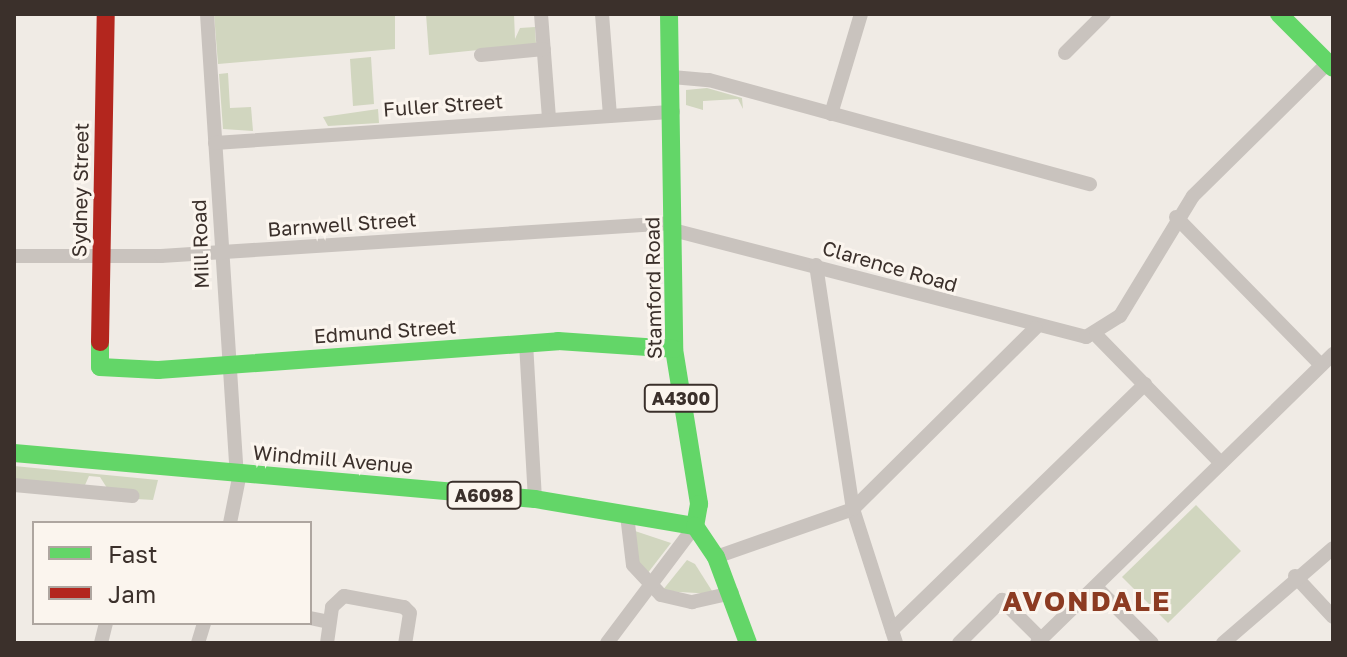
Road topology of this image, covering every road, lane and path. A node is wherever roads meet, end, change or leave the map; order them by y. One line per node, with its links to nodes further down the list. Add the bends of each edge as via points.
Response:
1 (106, 14): 24 (main road, Sydney Street)
2 (207, 14): 18 (street, Mill Road)
3 (541, 14): 9 (street)
4 (602, 14): 16 (street)
5 (669, 14): 13 (main road, Stamford Road / A4300)
6 (861, 14): 15 (street)
7 (1104, 14): 10 (street)
8 (1279, 14): 12 (main road)
9 (544, 49): 11 (street); 17 (street)
10 (1065, 53)
11 (481, 55)
12 (1330, 65): 20 (street)
13 (672, 77): 14 (main road, Stamford Road / A4300); 15 (street, via 709,80)
14 (673, 112): 16 (street, Fuller Street); 21 (main road, Stamford Road / A4300)
15 (831, 114): 19 (street)
16 (610, 116): 17 (street, Fuller Street)
17 (549, 118): 18 (street, Fuller Street)
18 (215, 143): 22 (street, Mill Road)
19 (1090, 184)
20 (1176, 217): 27 (street, via 1126,307); 32 (street)
21 (673, 226): 22 (street, Barnwell Street); 25 (street, Clarence Road); 29 (main road, Stamford Road / A4300)
22 (219, 253): 24 (street, Barnwell Street); 31 (street, Mill Road)
23 (14, 256): 24 (street, Barnwell Street)
24 (100, 257): 33 (main road, Sydney Street)
25 (816, 265): 26 (street, Clarence Road); 41 (street)
26 (1035, 328): 27 (street, Clarence Road); 41 (street)
27 (1096, 335): 34 (street)
28 (526, 343): 29 (main road, Edmund Street); 31 (main road, Edmund Street); 40 (street)
29 (674, 349): 44 (main road, Stamford Road / A4300, via 699,504)
30 (1333, 354): 32 (street)
31 (231, 365): 33 (main road, Edmund Street); 37 (street, Mill Road)
32 (1321, 365): 36 (street)
33 (100, 367)
34 (1145, 384): 36 (street); 54 (street)
35 (14, 453): 37 (main road, Windmill Avenue / A6098)
36 (1221, 463): 48 (street)
37 (238, 473): 40 (main road, Windmill Avenue / A6098); 43 (street, Mill Road)
38 (14, 485): 39 (street)
39 (132, 496)
40 (535, 499): 42 (main road, Windmill Avenue / A6098)
41 (853, 509): 46 (street); 54 (street)
42 (627, 515): 44 (main road, Windmill Avenue / A6098); 49 (street, via 628,555)
43 (230, 521)
44 (695, 526): 46 (main road); 49 (street)
45 (1333, 548): 47 (street)
46 (716, 557): 50 (main road)
47 (1295, 576): 51 (street); 62 (street)
48 (1096, 587): 55 (street); 61 (street)
49 (652, 588): 50 (street, via 683,602); 58 (street)
50 (732, 593): 59 (main road)
51 (1333, 617)
52 (312, 618): 53 (street)
53 (329, 622): 56 (street); 57 (street, via 344,596 404,607 410,613)
54 (894, 636)
55 (1039, 641): 60 (street, via 1002,600)
56 (327, 643)
57 (405, 643)
58 (607, 643)
59 (748, 643)
60 (959, 643)
61 (1152, 643)
62 (1223, 643)

